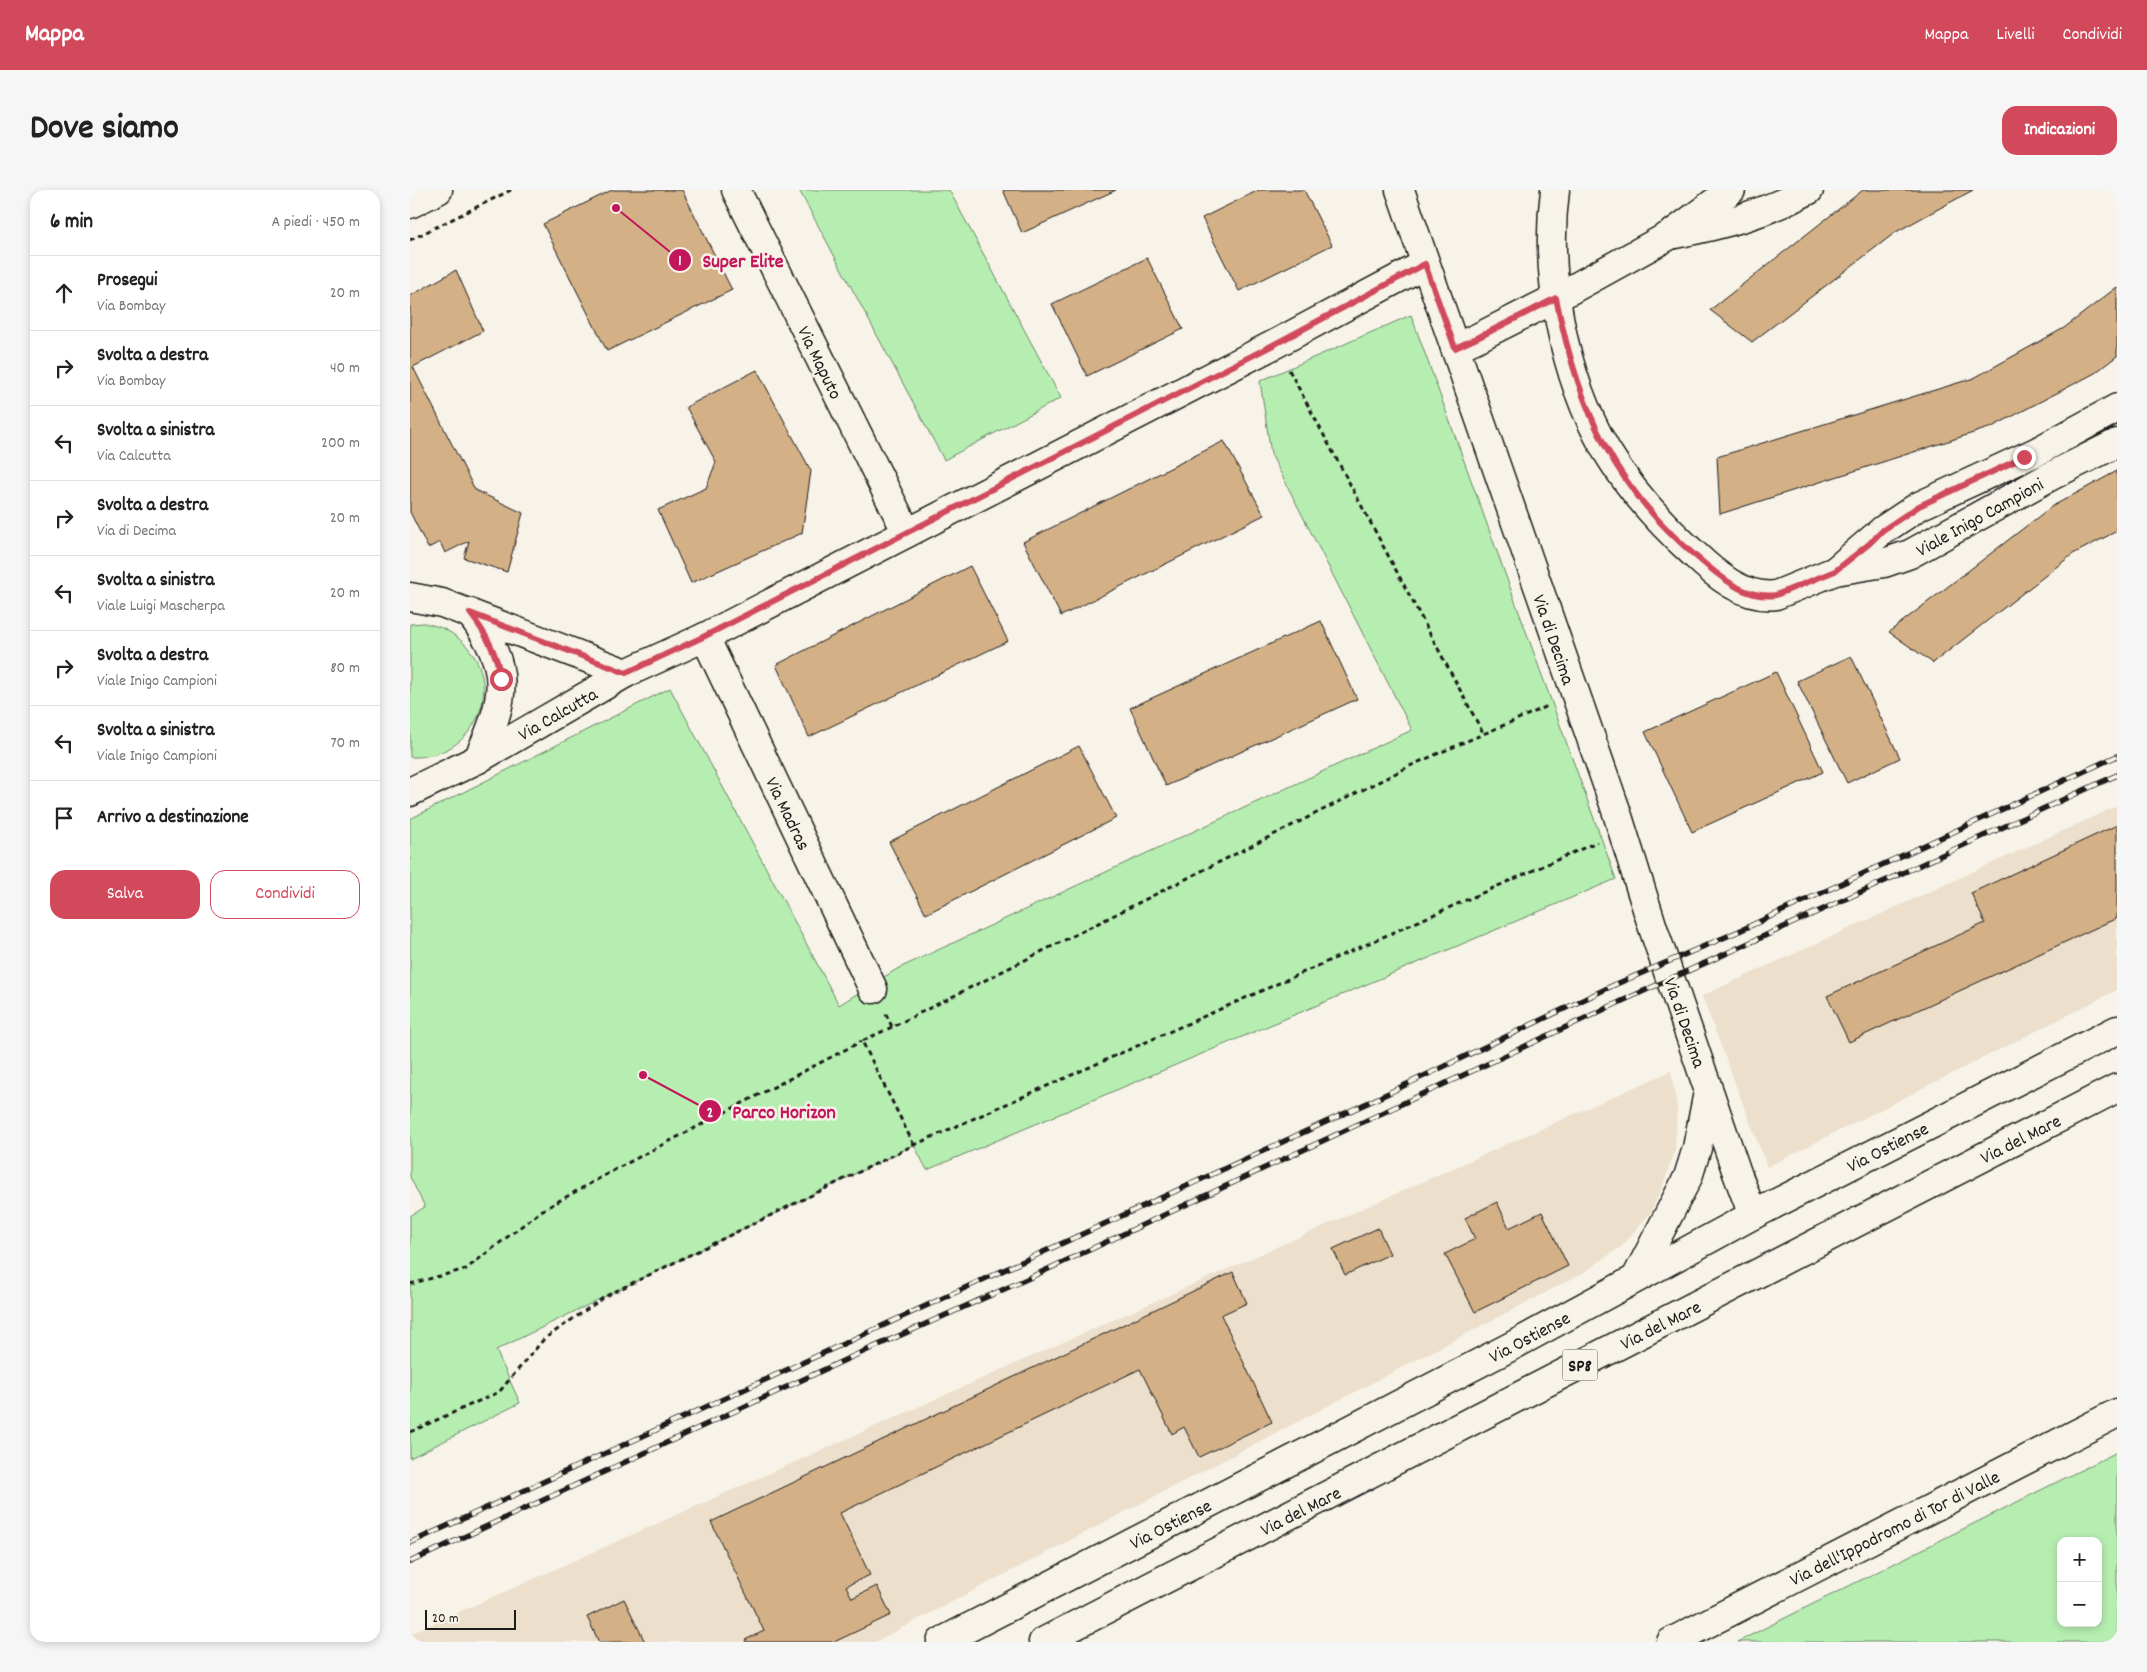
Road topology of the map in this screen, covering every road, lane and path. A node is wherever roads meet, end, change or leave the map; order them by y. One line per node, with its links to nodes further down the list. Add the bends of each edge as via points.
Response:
1 (438, 190): 8 (street)
2 (511, 190): 10 (path)
3 (736, 190): 17 (street, Via Maputo)
4 (1400, 190): 11 (street, Via di Decima)
5 (1555, 190): 12 (street, Viale Inigo Campioni, via 1551,235)
6 (1731, 190): 9 (street)
7 (1809, 190): 9 (street, via 1743,219)
8 (410, 204)
9 (1672, 234): 12 (street)
10 (410, 240)
11 (1425, 264): 13 (street, Via Calcutta); 14 (street, Via di Decima)
12 (1556, 298): 14 (street); 18 (street, Viale Inigo Campioni, via 1571,366 1599,436 1631,487 1666,529 1728,581 1758,596 1776,595)
13 (1275, 344): 17 (street, Via Calcutta); 24 (path)
14 (1455, 348): 23 (street, Via di Decima)
15 (2117, 408): 18 (street, Viale Inigo Campioni, via 2036,452 1919,506 1883,530)
16 (2117, 442): 18 (street, Viale Inigo Campioni, via 1910,554 1890,562)
17 (907, 533): 21 (street, Via Calcutta)
18 (1835, 571)
19 (410, 597): 20 (street)
20 (470, 613): 22 (street); 25 (street, via 492,645 501,679 494,721)
21 (705, 636): 22 (street, Via Calcutta); 30 (street, Via Madras)
22 (626, 673): 25 (street, Via Calcutta)
23 (1574, 695): 24 (path); 29 (street, Via di Decima)
24 (1483, 734): 31 (path, via 1414,764)
25 (478, 759): 27 (street, Via Calcutta)
26 (410, 770): 27 (street)
27 (441, 777): 28 (street, Via Calcutta)
28 (410, 792)
29 (1623, 831): 34 (street, Via di Decima); 36 (path)
30 (874, 989): 31 (path)
31 (892, 1027): 33 (path)
32 (2117, 1030): 37 (street, Via Ostiense)
33 (862, 1042): 36 (path); 39 (path, via 541,1211 466,1269)
34 (1709, 1088): 37 (street, Via di Decima); 38 (street, Via di Decima, via 1688,1177)
35 (2117, 1088): 43 (street, Via del Mare / SP8)
36 (914, 1146): 41 (path, via 606,1296 544,1339 499,1392)
37 (1753, 1215): 38 (street, Via Ostiense)
38 (1636, 1278): 42 (street, Via Ostiense, via 1512,1346)
39 (410, 1284)
40 (2117, 1412): 44 (street, Via dell'Ippodromo di Tor di Valle)
41 (410, 1432)
42 (940, 1642)
43 (1044, 1642)
44 (1671, 1642)

